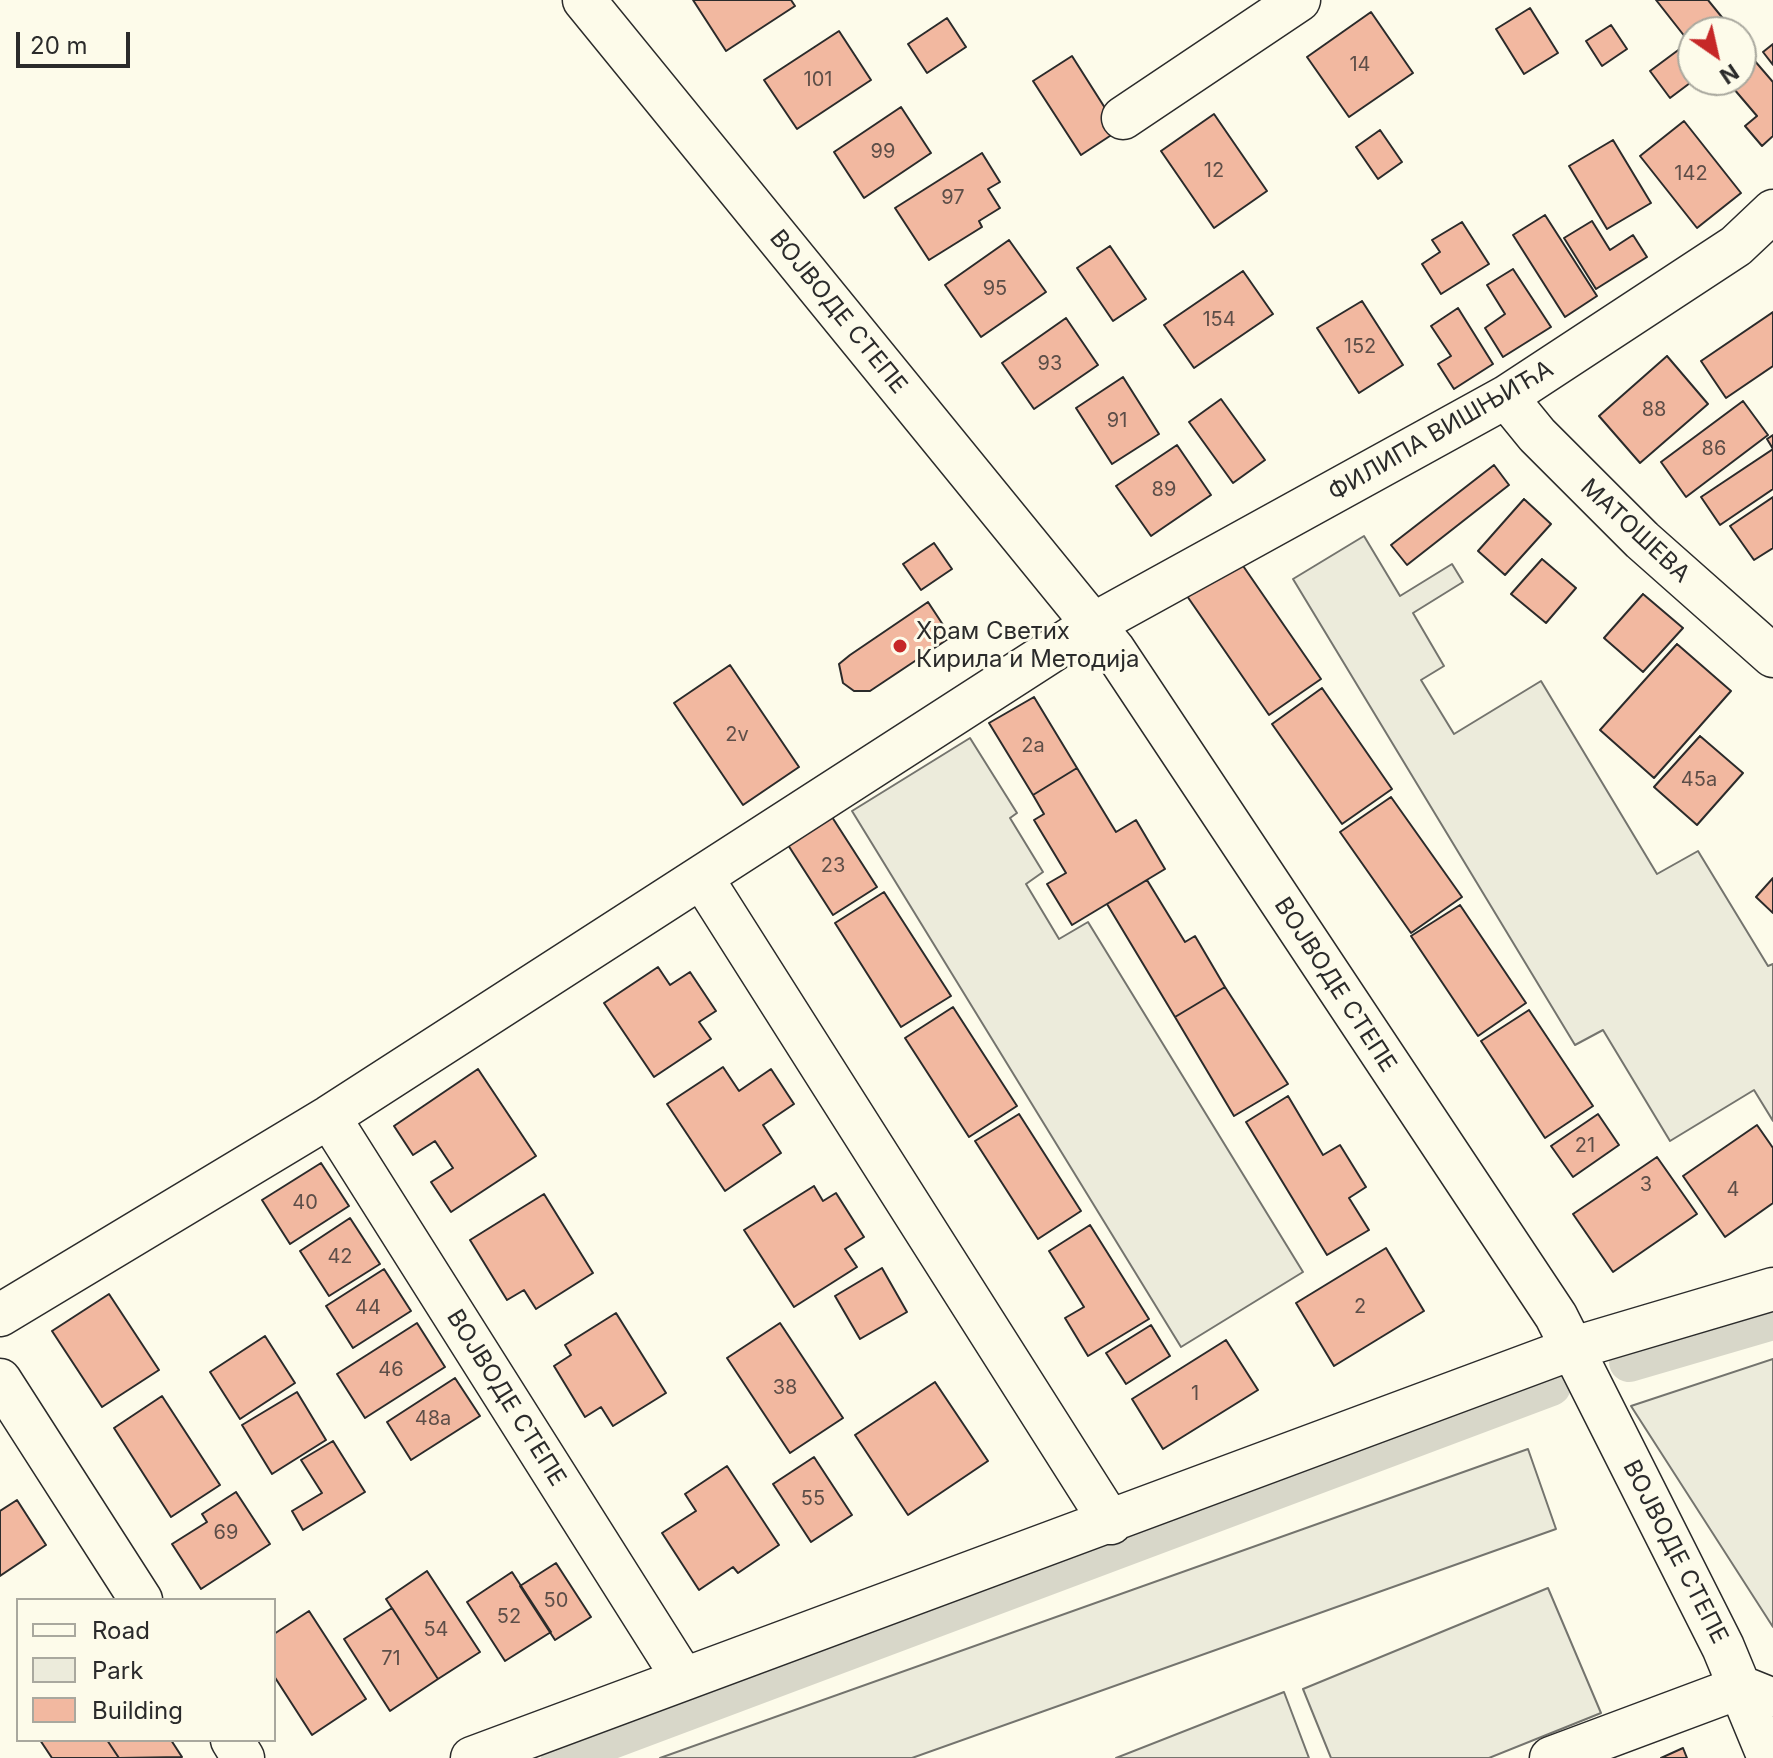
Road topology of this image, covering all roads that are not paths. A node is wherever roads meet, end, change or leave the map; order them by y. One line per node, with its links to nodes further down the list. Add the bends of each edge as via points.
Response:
1 (584, 0): 6 (street, ВОЈВОДЕ СТЕПЕ)
2 (1299, 0): 3 (street)
3 (1123, 118)
4 (1773, 211): 5 (street, ФИЛИПА ВИШЊИЋА, via 1724,254)
5 (1506, 397): 6 (street, ФИЛИПА ВИШЊИЋА); 7 (street, МАТОШЕВА, via 1642,540)
6 (1092, 625): 8 (street); 12 (street, ВОЈВОДЕ СТЕПЕ, via 1114,650)
7 (1773, 656)
8 (702, 878): 9 (street); 14 (street)
9 (329, 1117): 11 (street); 16 (street, ВОЈВОДЕ СТЕПЕ)
10 (1773, 1289): 12 (street)
11 (0, 1315)
12 (1574, 1348): 14 (street); 17 (street, ВОЈВОДЕ СТЕПЕ)
13 (0, 1380): 15 (street)
14 (1111, 1523): 16 (street)
15 (140, 1598)
16 (683, 1678): 18 (street)
17 (1757, 1694): 19 (street); 20 (street, ВОЈВОДЕ СТЕПЕ)
18 (472, 1758)
19 (1551, 1758)
20 (1769, 1758)

